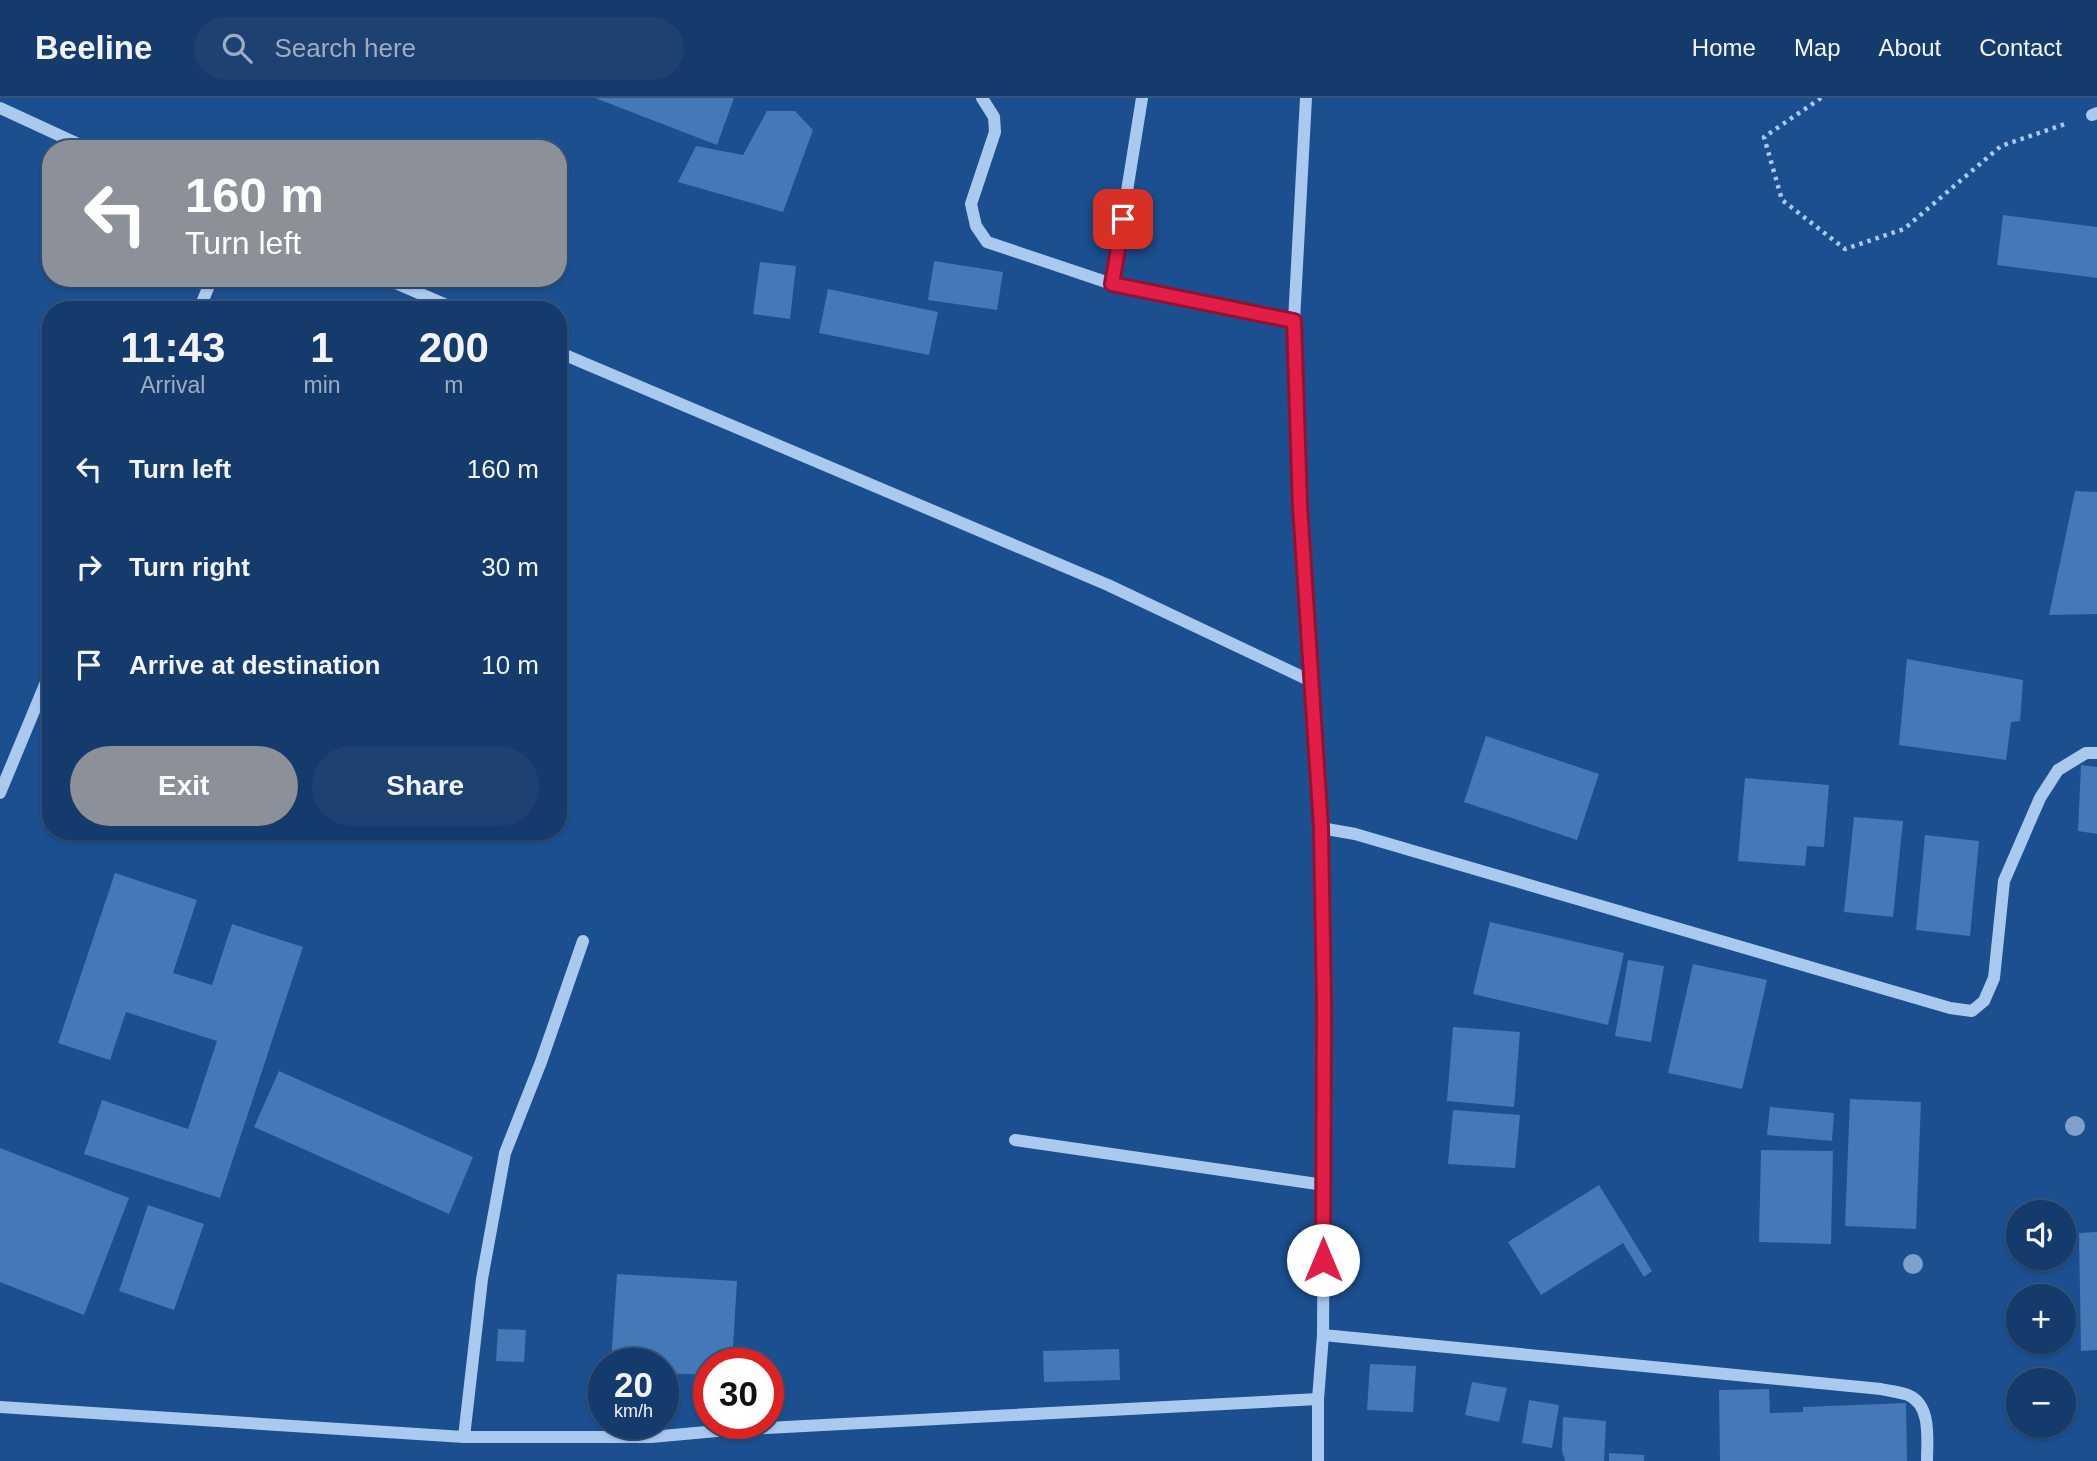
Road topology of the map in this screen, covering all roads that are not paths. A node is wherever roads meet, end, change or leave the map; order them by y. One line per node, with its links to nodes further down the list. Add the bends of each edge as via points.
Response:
1 (982, 98): 6 (street, via 994,117 995,132 971,204 976,226 987,242)
2 (1142, 98): 6 (street)
3 (1306, 98): 9 (street)
4 (0, 108): 5 (street)
5 (69, 140)
6 (1112, 284): 9 (street)
7 (405, 287): 8 (street)
8 (437, 301)
9 (1294, 321): 11 (street, via 1300,506)
10 (567, 356): 11 (street, via 1108,585)
11 (1313, 682): 15 (street)
12 (42, 692): 14 (street)
13 (2097, 753): 15 (street, via 2086,753 2058,771 2040,798 2004,881 1994,978 1984,1001 1972,1012)
14 (0, 793)
15 (1321, 828): 18 (street)
16 (583, 941): 22 (street, via 505,1153 482,1279)
17 (1015, 1140): 18 (street)
18 (1324, 1185): 19 (street)
19 (1323, 1335): 20 (street); 24 (street, via 1881,1389 1911,1396 1924,1412)
20 (1318, 1399): 22 (street, via 651,1437); 23 (street)
21 (0, 1408): 22 (street)
22 (464, 1437)
23 (1318, 1461)
24 (1927, 1461)

